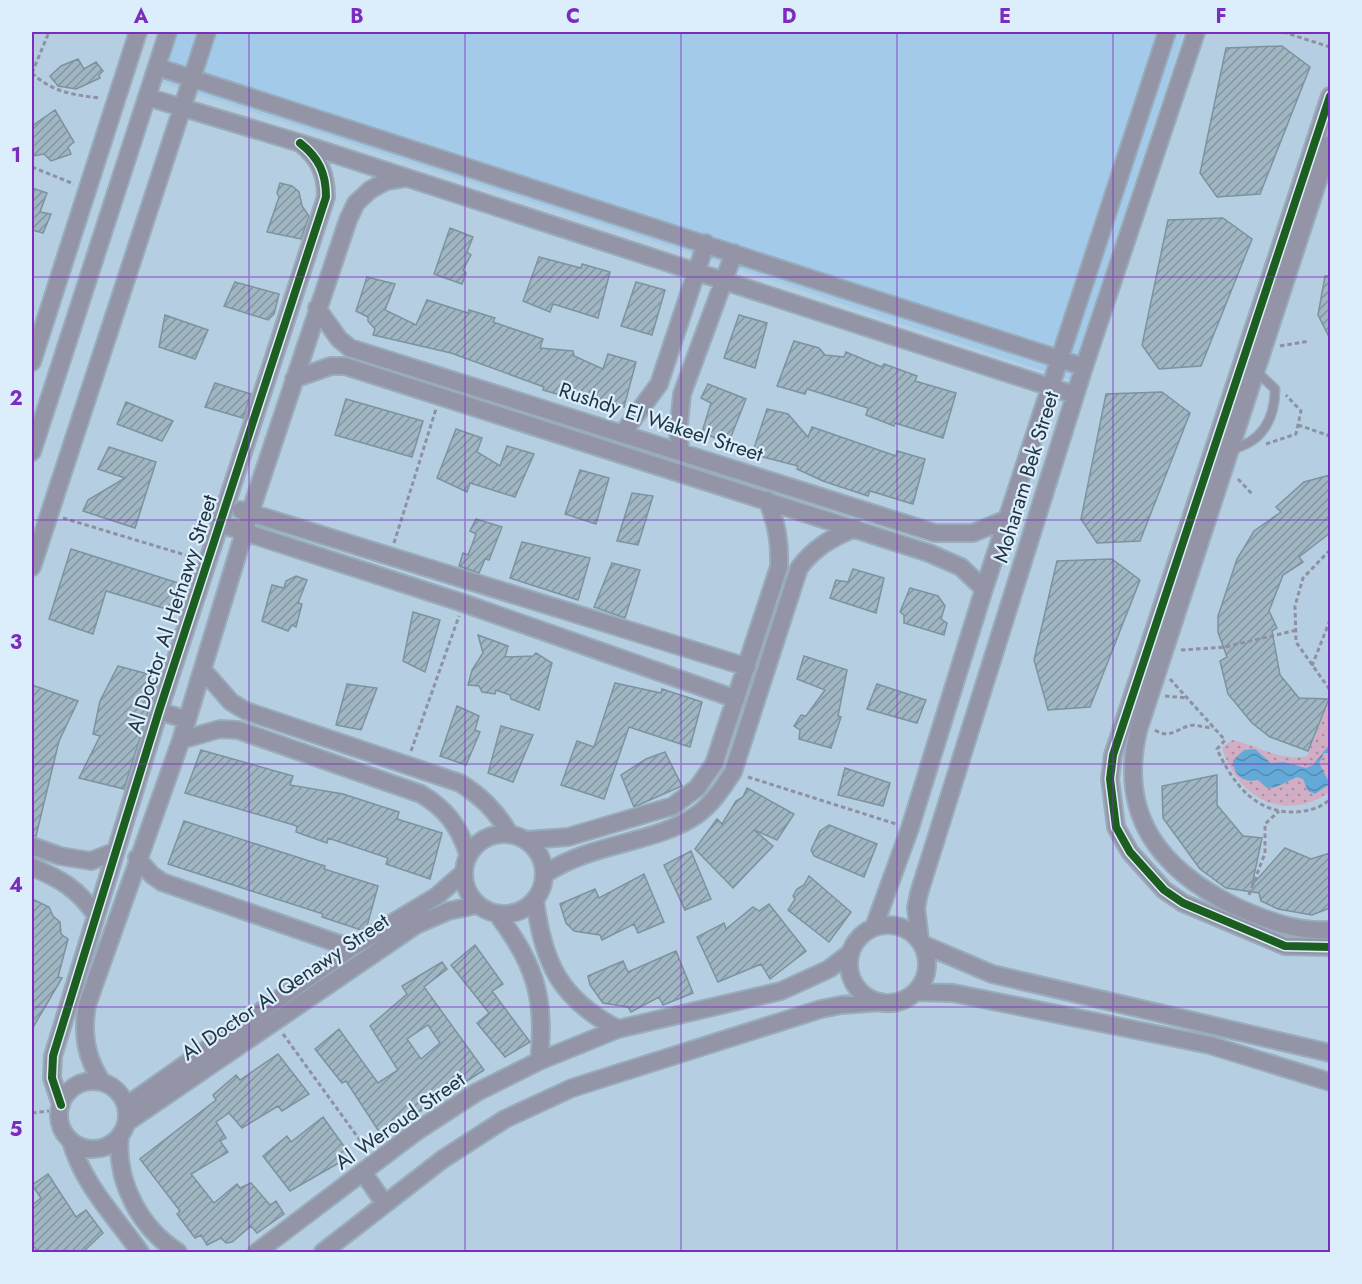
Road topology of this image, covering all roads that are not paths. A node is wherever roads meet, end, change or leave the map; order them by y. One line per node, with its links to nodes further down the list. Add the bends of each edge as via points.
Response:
1 (138, 32): 22 (street)
2 (168, 32): 6 (street)
3 (207, 32): 7 (street)
4 (1167, 32): 21 (street, Moharam Bek Street)
5 (1196, 32): 23 (street, Moharam Bek Street)
6 (157, 67): 7 (street); 9 (street)
7 (192, 77): 10 (street); 16 (street)
8 (1330, 96): 52 (street, via 1113,755 1110,779)
9 (147, 97): 10 (street); 29 (street)
10 (182, 107): 11 (street); 41 (street)
11 (300, 143): 13 (street); 14 (street, Al Doctor Al Hefnawy Street, via 316,160 326,181)
12 (1330, 144): 24 (street)
13 (405, 178): 15 (street, Al Doctor Al Hefnawy Street, via 386,181 370,190 356,203); 18 (street)
14 (321, 212): 15 (street); 33 (street, Al Doctor Al Hefnawy Street)
15 (348, 220): 20 (street, Al Doctor Al Hefnawy Street)
16 (706, 243): 17 (street); 18 (street)
17 (734, 253): 19 (street); 21 (street)
18 (696, 273): 19 (street); 28 (street, via 659,384)
19 (723, 282): 26 (street); 30 (street, via 682,394 678,413)
20 (317, 309): 25 (street, Al Doctor Al Hefnawy Street); 28 (street, Rushdy El Wakeel Street, via 350,348)
21 (1059, 357): 23 (street); 26 (street, Moharam Bek Street)
22 (32, 362)
23 (1084, 367): 27 (street, Moharam Bek Street)
24 (1256, 370): 31 (street); 31 (lane, via 1275,389 1264,431)
25 (294, 379): 32 (street, Rushdy El Wakeel Street, via 331,366 345,366); 34 (street, Al Doctor Al Hefnawy Street)
26 (1050, 388): 27 (street); 35 (street, Moharam Bek Street)
27 (1075, 395): 70 (street, Moharam Bek Street, via 919,893 916,909)
28 (623, 433): 30 (street, Rushdy El Wakeel Street)
29 (32, 452)
30 (681, 452): 39 (street, Rushdy El Wakeel Street)
31 (1228, 457): 51 (street, via 1133,752 1132,774)
32 (767, 500): 37 (street, Rushdy El Wakeel Street); 43 (street, via 777,522 778,567)
33 (226, 505): 34 (street); 36 (street, Al Doctor Al Hefnawy Street)
34 (250, 513): 38 (street, Al Doctor Al Hefnawy Street); 43 (street)
35 (1007, 519): 39 (street, Rushdy El Wakeel Street, via 973,533); 42 (street, Moharam Bek Street)
36 (220, 524): 38 (street); 46 (street, Al Doctor Al Hefnawy Street)
37 (855, 528): 40 (street, Rushdy El Wakeel Street); 49 (street, via 831,537 810,553 799,568)
38 (244, 532): 44 (street, Al Doctor Al Hefnawy Street); 45 (street, via 463,603)
39 (935, 533): 40 (street)
40 (929, 553): 42 (street, Rushdy El Wakeel Street, via 961,567)
41 (32, 567)
42 (984, 589): 68 (street, Moharam Bek Street, via 910,828)
43 (747, 667): 45 (street)
44 (203, 670): 47 (street, Al Doctor Al Hefnawy Street); 53 (street, via 231,702 246,711 460,783 497,813)
45 (736, 699): 48 (street)
46 (159, 711): 47 (street); 57 (street, Al Doctor Al Hefnawy Street)
47 (187, 720): 50 (street, Al Doctor Al Hefnawy Street)
48 (730, 721): 49 (street); 55 (street, via 714,764 697,788 673,806 568,837)
49 (749, 727): 63 (street, via 733,772 716,798 698,814 678,825 577,855)
50 (181, 740): 59 (street, via 220,729 238,730 421,794 452,818); 60 (street, Al Doctor Al Hefnawy Street)
51 (1140, 816): 52 (street, via 1129,825); 54 (street)
52 (1116, 827): 58 (street)
53 (509, 833): 55 (street); 59 (street, via 485,837)
54 (1151, 839): 58 (street); 69 (street, via 1186,878 1235,906 1296,929)
55 (527, 840): 63 (street, via 543,861)
56 (32, 846): 57 (street, via 92,861)
57 (116, 851): 66 (street, Al Doctor Al Hefnawy Street)
58 (1130, 852): 71 (street, via 1150,878 1183,903 1285,946)
59 (468, 854): 62 (street)
60 (137, 858): 72 (street, via 162,882); 79 (street, Al Doctor Al Hefnawy Street, via 85,1016 87,1051)
61 (32, 867): 66 (street, via 56,877 82,895)
62 (463, 873): 65 (street, via 469,895); 72 (street, Al Doctor Al Qenawy Street, via 437,896)
63 (545, 874): 64 (street)
64 (535, 900): 67 (street, via 511,914); 76 (street, via 539,933 550,964 567,992 591,1015)
65 (477, 905): 67 (street); 83 (street, Al Doctor Al Qenawy Street, via 448,911 416,925)
66 (95, 914): 81 (street, Al Doctor Al Hefnawy Street, via 53,1056 52,1078)
67 (497, 914): 78 (street, via 532,969 540,1000)
68 (874, 927): 70 (street, via 899,926); 73 (street, via 859,937)
69 (1330, 930)
70 (921, 942): 74 (street, via 927,969); 77 (street, via 992,974)
71 (1330, 947)
72 (351, 948): 82 (street, Al Doctor Al Qenawy Street)
73 (850, 953): 75 (street, via 849,972 857,988); 76 (street, Al Weroud Street, via 829,969 781,991)
74 (915, 992): 75 (street, via 899,1001); 80 (street, via 953,993 1210,1045)
75 (881, 1002): 86 (street, via 821,1009 572,1088 505,1119 443,1159)
76 (618, 1029): 78 (street, Al Weroud Street)
77 (1330, 1053)
78 (539, 1061): 85 (street, Al Weroud Street, via 477,1092 417,1131)
79 (102, 1082): 81 (street, via 77,1085); 82 (street, via 117,1091)
80 (1330, 1082)
81 (61, 1105): 84 (street, via 61,1127)
82 (126, 1106): 83 (street)
83 (123, 1130): 84 (street, via 100,1149 85,1148); 88 (street, via 121,1173 131,1199 159,1238)
84 (71, 1141): 87 (street, via 89,1185)
85 (370, 1169): 86 (street); 89 (street, Al Weroud Street)
86 (386, 1204): 90 (street)
87 (140, 1252)
88 (178, 1252)
89 (257, 1252)
90 (323, 1252)

